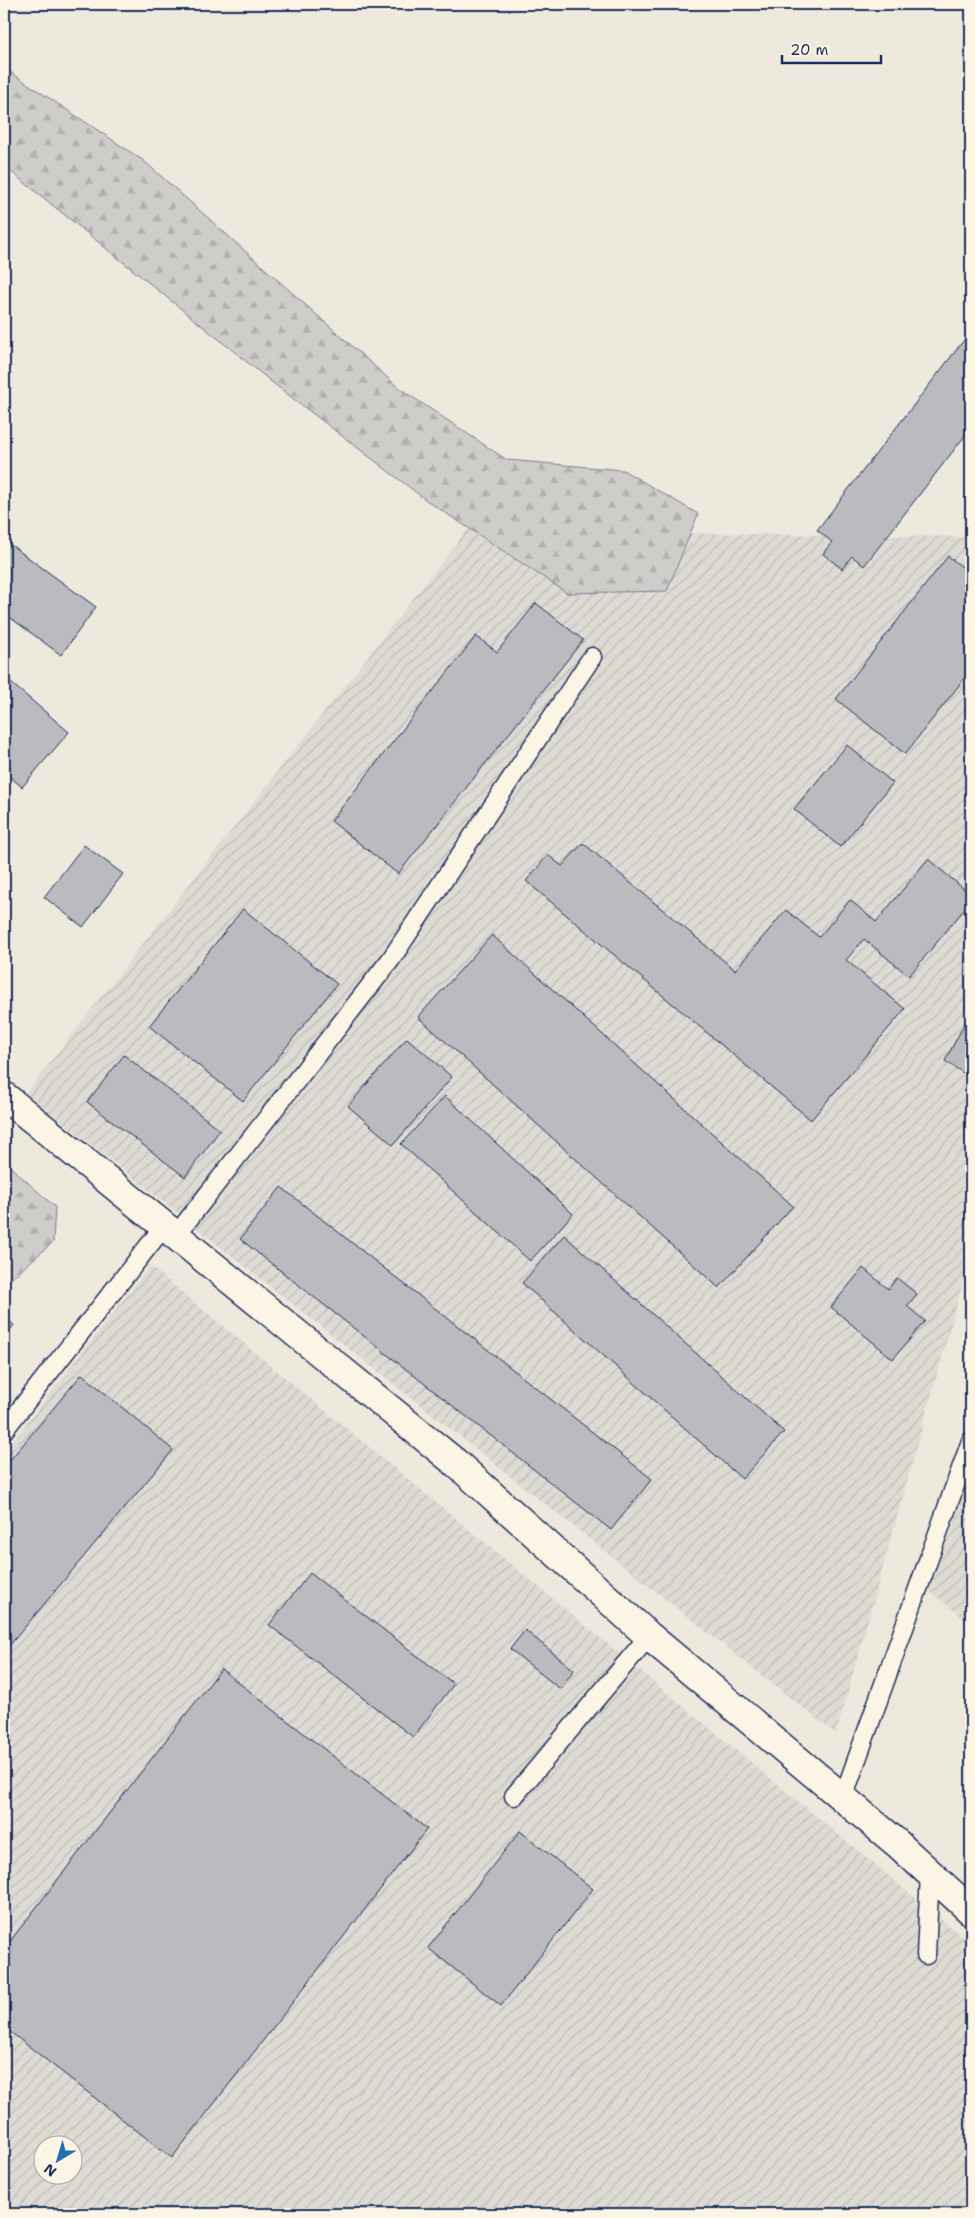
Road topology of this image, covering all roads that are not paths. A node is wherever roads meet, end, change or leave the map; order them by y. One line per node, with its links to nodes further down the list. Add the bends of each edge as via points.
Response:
1 (592, 657): 3 (lane, via 391,959)
2 (4, 1096): 3 (street)
3 (171, 1230): 4 (lane); 6 (street, via 456,1463)
4 (4, 1430)
5 (971, 1441): 8 (lane)
6 (650, 1636): 7 (lane); 8 (street)
7 (514, 1796)
8 (843, 1798): 9 (street)
9 (930, 1873): 10 (street); 11 (lane)
10 (971, 1911)
11 (926, 1955)

